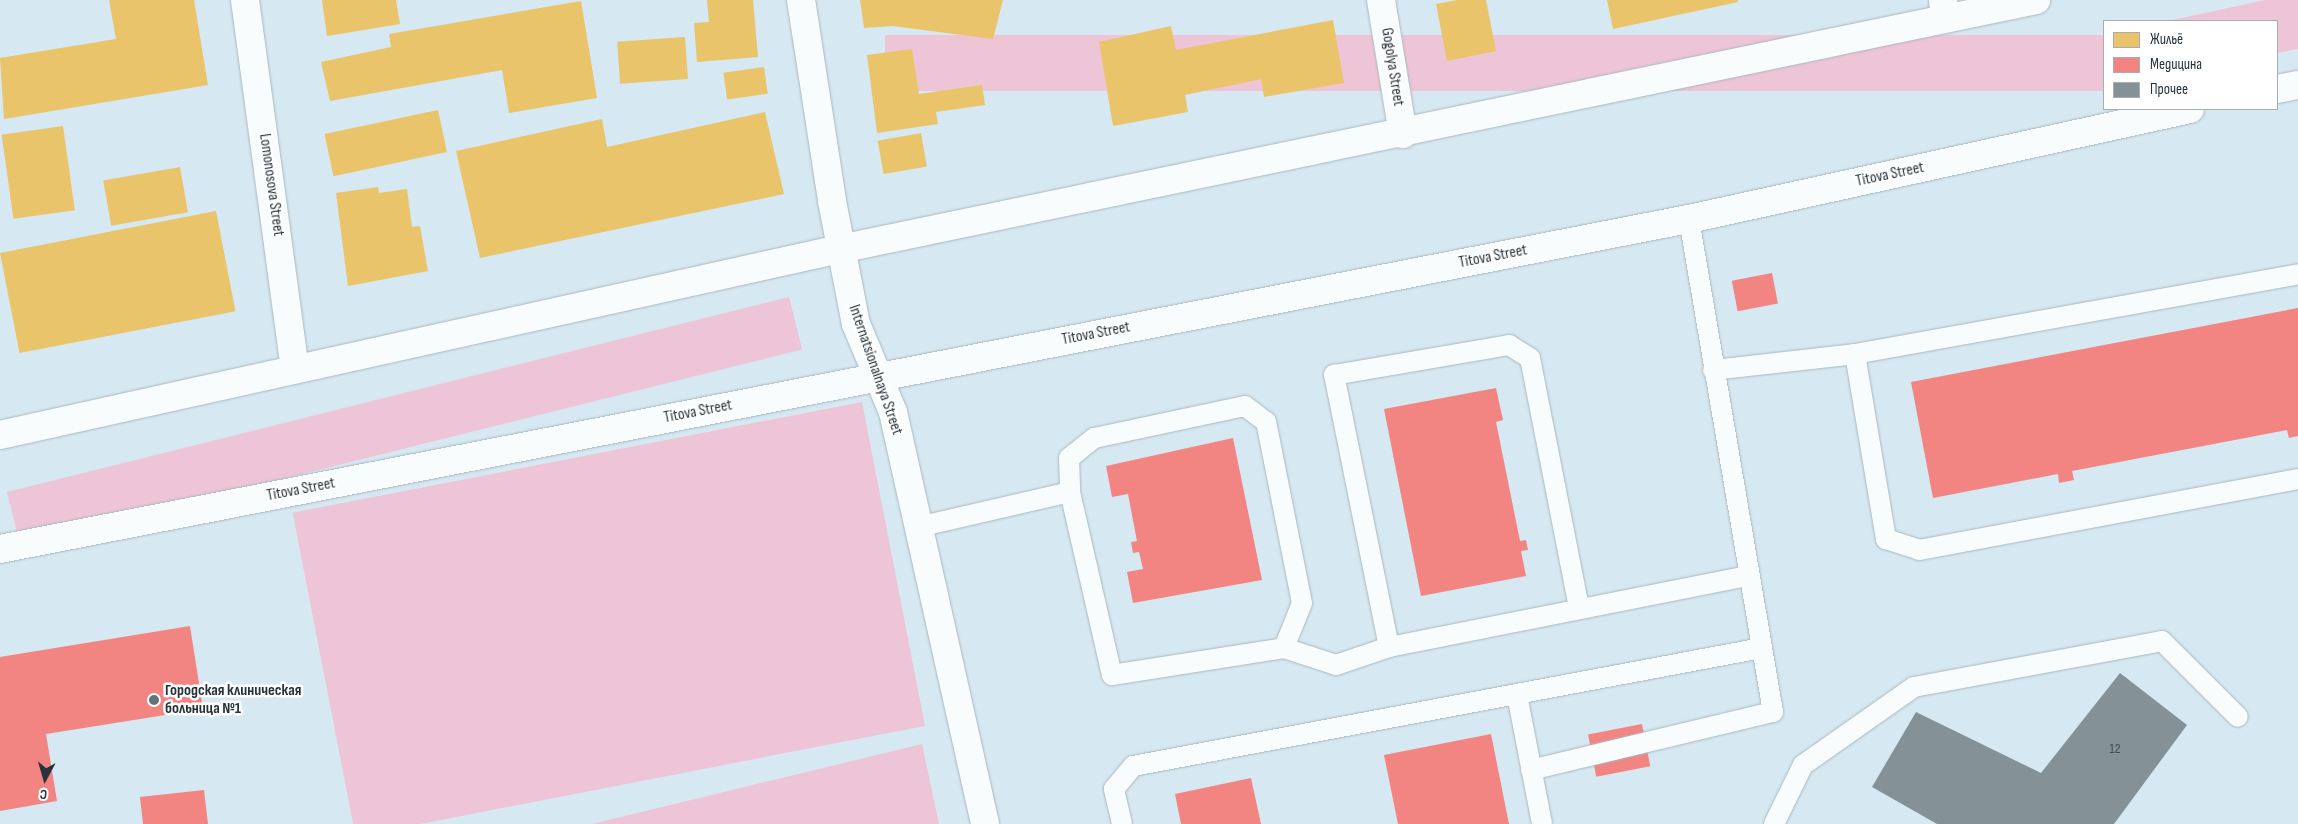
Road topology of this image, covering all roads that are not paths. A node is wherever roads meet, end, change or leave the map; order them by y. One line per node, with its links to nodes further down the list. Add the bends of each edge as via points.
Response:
1 (245, 0): 14 (street, Lomonosova Street)
2 (801, 0): 11 (street, Internatsionalnaya Street)
3 (1381, 0): 9 (street, Gogolya Street)
4 (2036, 0): 5 (street)
5 (1944, 9): 9 (street)
6 (2298, 85): 7 (street)
7 (2278, 90)
8 (2185, 110): 10 (street, Titova Street)
9 (1403, 134): 11 (street)
10 (1689, 219): 15 (lane); 16 (street, Titova Street)
11 (840, 249): 14 (street); 16 (street, Internatsionalnaya Street, via 856,324)
12 (2298, 274): 13 (lane)
13 (1855, 354): 15 (lane); 18 (lane, via 1886,540 1919,550)
14 (296, 369): 17 (street)
15 (1714, 370): 22 (lane)
16 (878, 376): 20 (street, Internatsionalnaya Street, via 892,412); 21 (street, Titova Street)
17 (0, 435)
18 (2298, 479)
19 (1070, 492): 20 (lane); 25 (lane, via 1112,675); 25 (lane, via 1069,458 1094,438 1246,406 1266,422 1302,603)
20 (918, 527): 30 (street, Internatsionalnaya Street)
21 (0, 549)
22 (1749, 576): 23 (lane); 26 (lane)
23 (1579, 608): 24 (lane); 24 (lane, via 1530,358 1509,346 1334,375)
24 (1389, 647): 25 (lane, via 1336,666)
25 (1284, 648)
26 (1762, 648): 27 (lane); 29 (lane, via 1772,712)
27 (1517, 695): 29 (lane); 31 (lane, via 1134,766 1114,789)
28 (2238, 717): 33 (lane, via 2162,641 1914,687 1803,765)
29 (1531, 770): 32 (lane)
30 (985, 824)
31 (1122, 824)
32 (1542, 824)
33 (1774, 824)

